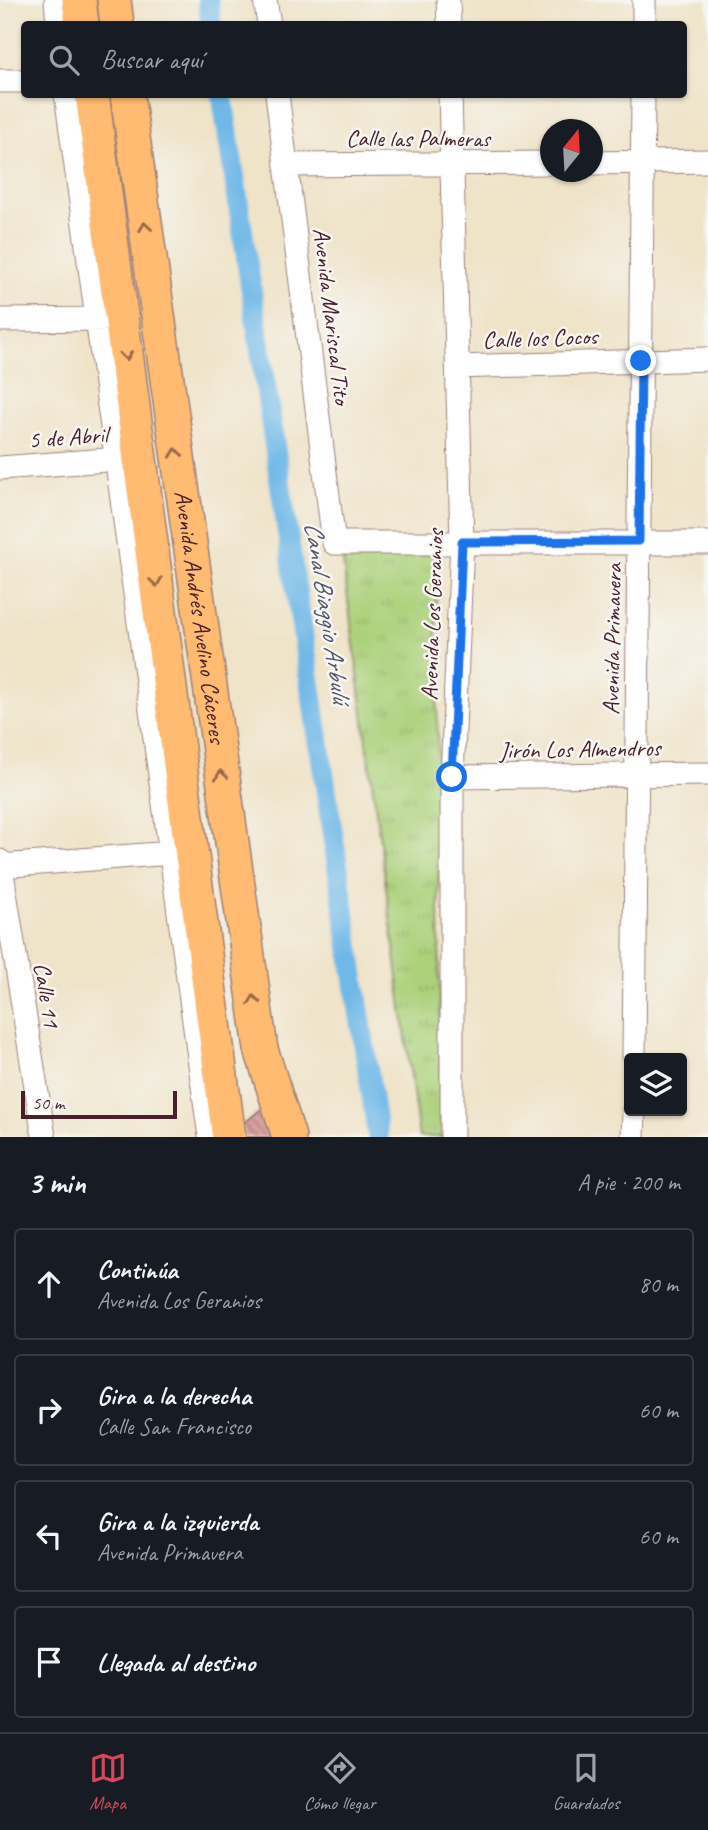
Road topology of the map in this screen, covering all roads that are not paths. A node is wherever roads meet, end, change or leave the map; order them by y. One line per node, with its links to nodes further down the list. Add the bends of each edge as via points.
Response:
1 (56, 0): 7 (street)
2 (79, 0): 8 (highway)
3 (114, 0): 9 (highway)
4 (265, 0): 10 (street)
5 (448, 0): 11 (street)
6 (644, 0): 12 (street)
7 (58, 21)
8 (82, 21)
9 (117, 21)
10 (268, 21)
11 (449, 21)
12 (643, 21)
13 (0, 81): 14 (street)
14 (21, 81)
15 (67, 98): 28 (street, Avenida Andrés Avelino Cáceres)
16 (92, 98): 28 (highway, Avenida Andrés Avelino Cáceres)
17 (128, 98): 43 (highway, Avenida Andrés Avelino Cáceres, one-way to 17)
18 (278, 98): 26 (street, Avenida Mariscal Tito)
19 (450, 98): 25 (street, Avenida Los Geranios)
20 (643, 98): 22 (street, Avenida Primavera)
21 (708, 161): 22 (street)
22 (642, 162): 24 (street); 30 (street, Avenida Primavera)
23 (540, 163): 25 (street, Calle las Palmeras)
24 (603, 163)
25 (452, 164): 26 (street, Calle las Palmeras); 31 (street, Avenida Los Geranios)
26 (286, 165): 35 (street, Avenida Mariscal Tito, via 334,543)
27 (0, 320): 28 (street)
28 (109, 320): 32 (highway, Avenida Andrés Avelino Cáceres)
29 (708, 359): 30 (street, Calle los Cocos)
30 (641, 361): 31 (street, Calle los Cocos); 34 (street, Avenida Primavera)
31 (458, 367): 35 (street, Avenida Los Geranios)
32 (128, 458): 33 (street, 5 de Abril); 40 (highway, Avenida Andrés Avelino Cáceres)
33 (0, 468)
34 (639, 541): 35 (street); 36 (street); 37 (street, Avenida Primavera)
35 (462, 542): 39 (street, Avenida Los Geranios)
36 (708, 542)
37 (637, 774): 38 (street, Jirón Los Almendros); 39 (street, Jirón Los Almendros); 44 (street, Avenida Primavera)
38 (708, 774)
39 (452, 777): 50 (street, Avenida Los Geranios)
40 (181, 853): 41 (street); 45 (highway, Avenida Andrés Avelino Cáceres); 47 (street, Avenida Andrés Avelino Cáceres)
41 (0, 864): 42 (street, Calle 11)
42 (11, 1011): 48 (street, Calle 11)
43 (261, 1049): 45 (highway); 49 (highway, Avenida Andrés Avelino Cáceres)
44 (634, 1053)
45 (218, 1054): 47 (highway, Avenida Andrés Avelino Cáceres)
46 (634, 1116): 51 (street)
47 (216, 1134)
48 (44, 1137)
49 (289, 1137)
50 (452, 1137)
51 (633, 1137)

